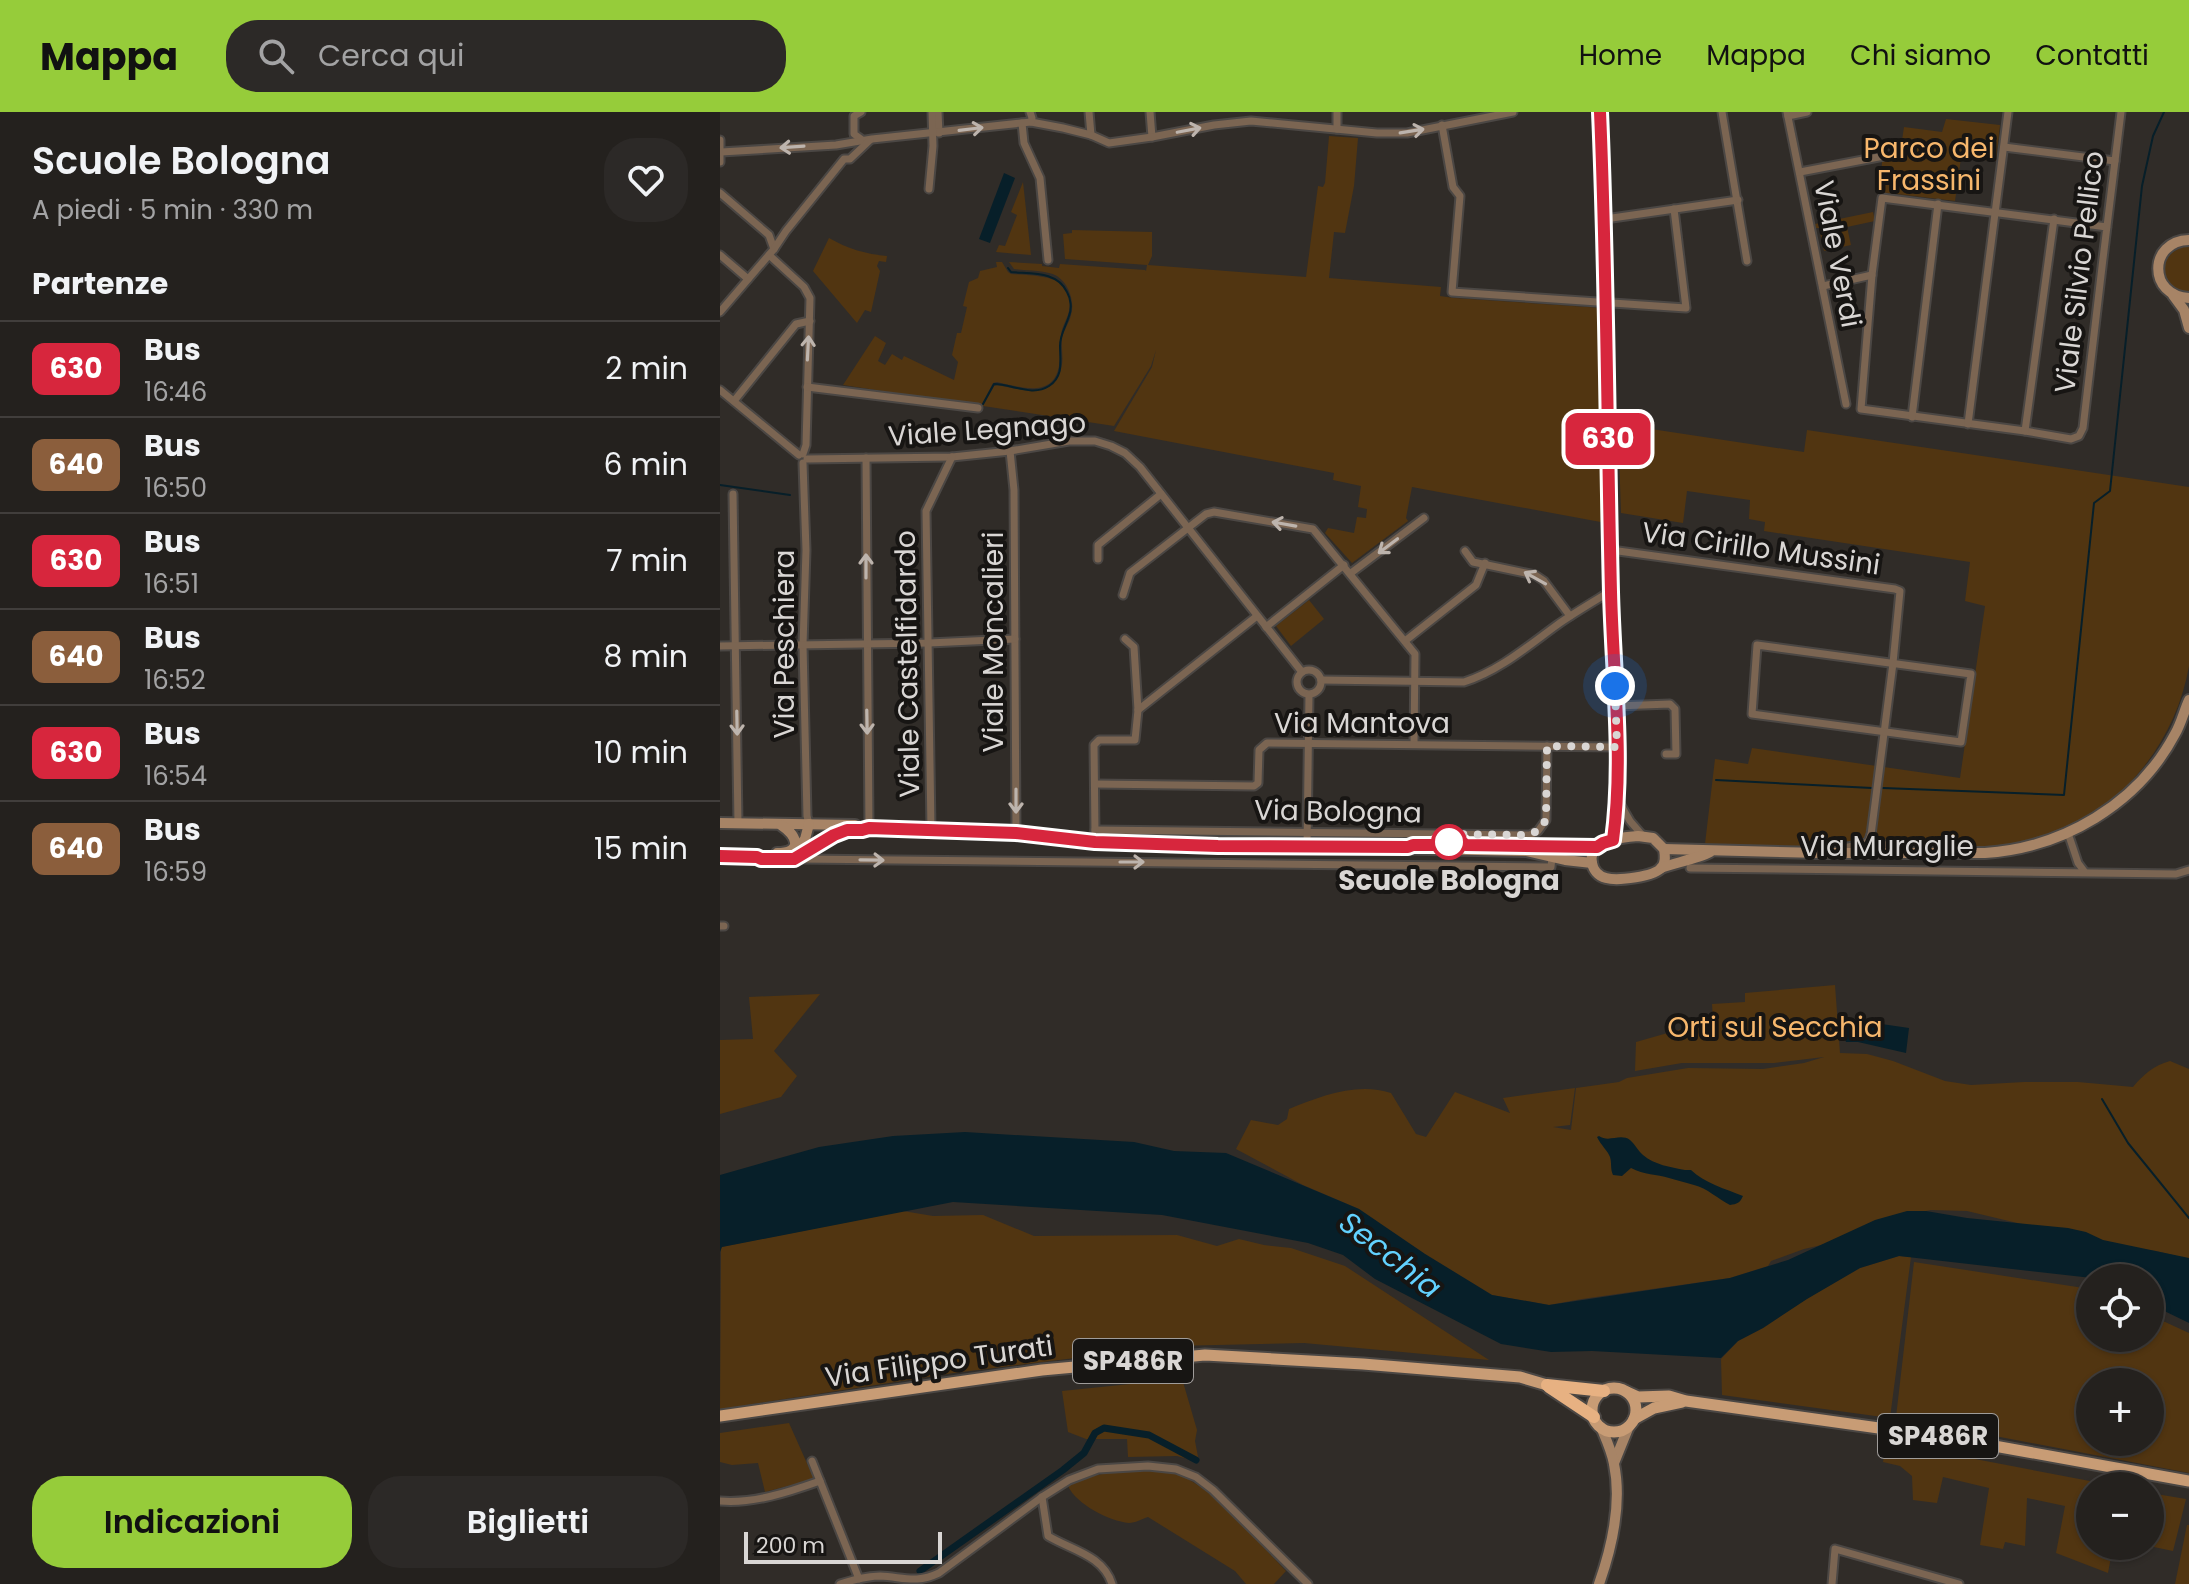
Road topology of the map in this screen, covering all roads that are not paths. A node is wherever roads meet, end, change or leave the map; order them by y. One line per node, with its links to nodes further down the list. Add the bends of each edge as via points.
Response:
1 (858, 112): 21 (street, via 854,134)
2 (932, 112): 18 (street)
3 (938, 112): 18 (street)
4 (1030, 112): 16 (street)
5 (1089, 112): 19 (street)
6 (1150, 112): 20 (street)
7 (1337, 112): 17 (street)
8 (1513, 112): 15 (street)
9 (1600, 112): 37 (street)
10 (1722, 112): 33 (street)
11 (1807, 112): 14 (street)
12 (2008, 112): 24 (street)
13 (2121, 112): 28 (street, Viale Silvio Pellico)
14 (1788, 114): 30 (street, Viale Verdi)
15 (1442, 125): 17 (street, one-way to 15, via 1400,133); 52 (street, via 1453,187 1460,196 1452,292)
16 (1024, 127): 18 (street, one-way to 16); 19 (street); 45 (street, via 1024,143 1040,178)
17 (1337, 129): 20 (street, one-way to 17, via 1251,121)
18 (936, 133): 21 (street); 31 (street)
19 (1091, 135): 20 (street, via 1109,143)
20 (1152, 137)
21 (867, 139): 23 (street); 27 (street)
22 (720, 140): 25 (street)
23 (842, 144): 25 (street, one-way to 25); 27 (street)
24 (2004, 147): 28 (street); 36 (street)
25 (721, 152): 29 (street)
26 (1884, 156): 30 (street)
27 (844, 159): 40 (street)
28 (2115, 161): 39 (street, Viale Silvio Pellico)
29 (720, 162)
30 (1800, 172): 49 (street, Viale Verdi)
31 (929, 189)
32 (721, 192): 41 (street)
33 (1738, 200): 35 (street); 46 (street)
34 (1938, 204): 36 (street); 47 (street, via 1882,198); 61 (street)
35 (1674, 209): 37 (street); 52 (street, via 1686,308)
36 (1996, 212): 38 (street); 62 (street)
37 (1605, 219): 52 (street)
38 (2054, 219): 39 (street); 63 (street)
39 (2107, 227): 63 (street, Viale Silvio Pellico, via 2083,428 2071,439)
40 (786, 231): 41 (street); 43 (street)
41 (769, 235): 43 (street)
42 (2188, 237): 50 (main road, via 2168,247 2158,263 2161,281)
43 (772, 252): 48 (street); 54 (street, Via Peschiera, via 807,291)
44 (720, 255): 48 (street)
45 (1048, 260)
46 (1747, 261)
47 (1872, 275): 49 (street); 61 (street, via 1861,409)
48 (748, 279): 53 (street)
49 (1823, 286): 59 (street, Viale Verdi)
50 (2173, 295): 51 (main road); 55 (main road)
51 (2189, 298)
52 (1607, 303): 72 (street)
53 (720, 312)
54 (810, 321): 56 (street, Via Peschiera, one-way to 54); 58 (street, via 796,324)
55 (2189, 328)
56 (807, 387): 60 (street); 66 (street, Via Peschiera)
57 (720, 390): 58 (street)
58 (734, 401): 66 (street)
59 (1846, 404)
60 (978, 408)
61 (1912, 417): 62 (street)
62 (1968, 424): 63 (street)
63 (2025, 431)
64 (1010, 451): 65 (street, Viale Legnago); 69 (street, Viale Legnago, via 1095,441 1125,453); 83 (street, Viale Moncalieri)
65 (952, 457): 67 (street, Viale Legnago); 86 (street, Viale Castelfidardo, via 926,511)
66 (803, 458): 67 (street, Viale Legnago); 89 (street, Via Peschiera)
67 (866, 458): 87 (street, one-way to 67)
68 (733, 494): 88 (street)
69 (1161, 494): 71 (street, Viale Legnago); 74 (street, via 1098,545)
70 (1424, 518): 77 (street, one-way to 77)
71 (1187, 527): 76 (street, one-way to 71, via 1313,529 1214,512); 79 (street, via 1130,573); 80 (street, Viale Legnago)
72 (1611, 550): 78 (street); 91 (street, Via Cirillo Mussini, via 1900,591)
73 (1465, 551): 75 (street, via 1473,562)
74 (1098, 559)
75 (1485, 563): 81 (street, one-way to 75, via 1535,575); 85 (street, via 1476,585)
76 (1344, 565): 77 (street); 82 (street)
77 (1351, 573): 85 (street)
78 (1611, 591): 81 (street); 97 (street)
79 (1123, 595)
80 (1257, 616): 82 (street, Viale Legnago); 98 (street)
81 (1570, 616): 94 (street, via 1478,678)
82 (1266, 627): 92 (street, Viale Legnago)
83 (1015, 639): 86 (street); 115 (street, Viale Moncalieri, one-way to 115)
84 (1125, 639): 98 (street, via 1134,647)
85 (1405, 641): 94 (street, via 1415,654)
86 (929, 643): 87 (street); 112 (street, Viale Castelfidardo)
87 (867, 644): 89 (street); 111 (street, one-way to 111)
88 (736, 645): 89 (street); 90 (street); 108 (street, one-way to 108)
89 (803, 645): 110 (street, Via Peschiera)
90 (720, 646)
91 (1893, 663): 99 (street, Via Cirillo Mussini); 99 (street, via 1971,674 1961,742); 99 (street, via 1757,645 1752,714)
92 (1302, 672): 93 (street, Viale Legnago, via 1314,670); 95 (street, Viale Legnago, via 1297,685)
93 (1321, 680): 94 (street); 95 (street, via 1319,690)
94 (1415, 682): 101 (street)
95 (1309, 695): 100 (street)
96 (2189, 700): 116 (main road, via 2175,734 2132,791)
97 (1616, 706): 103 (street); 104 (street, via 1670,704 1675,709 1676,754)
98 (1138, 710): 105 (street, via 1135,740 1099,740 1094,745)
99 (1885, 731): 117 (street, Via Cirillo Mussini)
100 (1309, 743): 101 (street, Via Mantova); 105 (street, Via Mantova, via 1262,745 1254,786); 114 (street)
101 (1414, 744): 102 (street, Via Mantova)
102 (1547, 746): 103 (street, Via Mantova); 114 (street, Via Bologna, via 1546,820 1534,834)
103 (1617, 747): 106 (street)
104 (1666, 754)
105 (1095, 784): 113 (street)
106 (1618, 800): 118 (street); 119 (street)
107 (720, 823): 108 (main road)
108 (738, 824): 109 (main road)
109 (779, 824): 110 (main road); 128 (main road, via 793,834 789,851)
110 (809, 824): 111 (main road); 129 (main road, via 794,853)
111 (869, 828): 112 (main road); 131 (main road, via 834,835)
112 (931, 829): 115 (main road)
113 (1095, 830): 114 (street, Via Bologna); 120 (street)
114 (1307, 832): 121 (street)
115 (1016, 833): 120 (main road)
116 (2068, 833): 127 (main road, via 2002,852); 136 (street)
117 (1871, 835): 126 (street, via 1868,842); 127 (street, via 1876,844)
118 (1643, 836): 119 (main road); 124 (main road)
119 (1613, 840): 123 (main road)
120 (1095, 842): 121 (main road)
121 (1307, 846): 122 (main road)
122 (1408, 847): 123 (main road); 130 (main road, via 1526,851)
123 (1597, 847): 132 (main road)
124 (1664, 849): 125 (main road); 133 (main road)
125 (1710, 852): 126 (main road); 133 (main road)
126 (1833, 853): 127 (main road)
127 (1911, 853)
128 (724, 856): 129 (main road)
129 (757, 857): 131 (main road)
130 (1552, 857): 131 (street, one-way to 130, via 1551,867); 132 (main road)
131 (794, 859)
132 (1592, 863): 133 (main road, via 1607,879 1648,875)
133 (1661, 868)
134 (1690, 868): 136 (street, Via Muraglie)
135 (2189, 870): 136 (street, Via Muraglie)
136 (2085, 871)
137 (1547, 1385): 138 (highway, SP486R); 141 (main road, Via Filippo Turati / SP486R, via 1520,1377 1205,1355 1042,1370); 142 (highway, SP486R)
138 (1604, 1391): 139 (main road, SP486R); 142 (main road, via 1592,1411)
139 (1627, 1392): 140 (main road, SP486R); 143 (main road, via 1635,1404)
140 (1686, 1401): 143 (main road, SP486R, via 1654,1408); 147 (main road, SP486R, via 1950,1438)
141 (720, 1416)
142 (1597, 1422): 143 (main road, SP486R, via 1615,1432); 145 (main road)
143 (1631, 1422): 145 (main road)
144 (812, 1461): 146 (street)
145 (1614, 1463): 154 (main road, via 1617,1506)
146 (820, 1481): 149 (street, via 744,1501); 150 (street)
147 (2189, 1481)
148 (1042, 1497): 150 (street, via 928,1578); 152 (street, via 1048,1536 1094,1557); 153 (street, via 1098,1469 1176,1469 1213,1490)
149 (720, 1501)
150 (859, 1579): 151 (street)
151 (840, 1584)
152 (1112, 1584)
153 (1308, 1584)
154 (1599, 1584)
155 (1832, 1584): 156 (street, via 1835,1549)
156 (1959, 1584)

